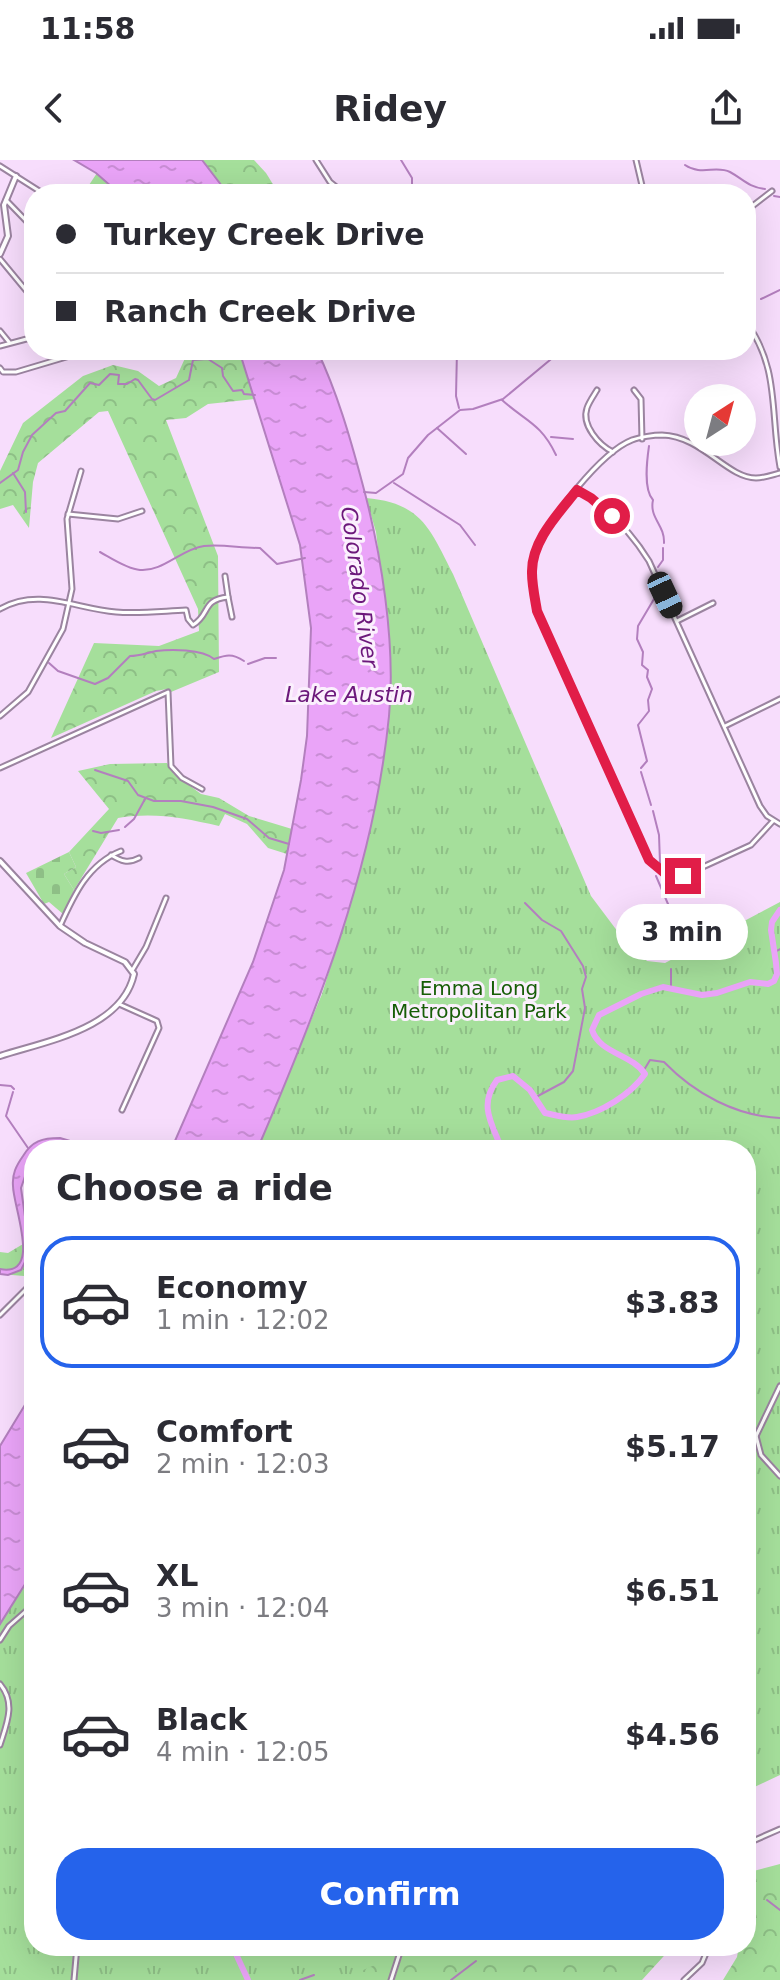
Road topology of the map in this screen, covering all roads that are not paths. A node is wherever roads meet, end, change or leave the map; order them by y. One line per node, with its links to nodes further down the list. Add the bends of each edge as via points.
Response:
1 (316, 160): 6 (street)
2 (636, 160): 7 (street)
3 (0, 166): 4 (street)
4 (16, 176): 5 (street); 9 (street)
5 (28, 184)
6 (332, 184)
7 (642, 184)
8 (772, 191): 10 (street)
9 (5, 199): 11 (street); 12 (street, via 8,236)
10 (756, 203)
11 (24, 219)
12 (0, 256): 13 (street)
13 (24, 287)
14 (0, 331): 17 (street)
15 (756, 336): 25 (street, via 772,370)
16 (24, 339): 17 (street)
17 (9, 342): 18 (street)
18 (0, 346)
19 (56, 360): 20 (street, via 16,372)
20 (0, 368)
21 (597, 390): 24 (street, via 587,420)
22 (634, 390): 23 (street, via 641,399)
23 (642, 439): 24 (street); 27 (street, via 660,435 686,440 745,476)
24 (613, 452): 28 (street)
25 (780, 467)
26 (81, 471): 30 (street)
27 (780, 473)
28 (577, 490): 37 (street, via 633,535); 43 (street, via 536,551 532,571 537,611 649,860 667,875 683,876 751,845)
29 (142, 511): 30 (street, via 112,520)
30 (68, 514): 34 (street)
31 (225, 576): 32 (street)
32 (228, 597): 34 (street, via 208,603 193,625 186,610 114,612); 36 (street)
33 (713, 603): 37 (street)
34 (70, 604): 35 (street, via 36,598); 39 (street, via 60,637 34,684)
35 (0, 609)
36 (232, 617)
37 (677, 621): 40 (street)
38 (780, 699): 40 (street)
39 (0, 716)
40 (725, 726): 43 (street, via 760,806)
41 (0, 768): 42 (street, via 168,692 171,766)
42 (202, 789)
43 (773, 821): 44 (street)
44 (780, 824)
45 (121, 851): 46 (street)
46 (111, 855): 47 (street, via 122,861); 50 (street, via 74,896)
47 (139, 858)
48 (0, 861): 50 (street)
49 (166, 898): 51 (street)
50 (60, 926): 51 (street)
51 (133, 969): 52 (street)
52 (119, 1004): 53 (street, via 77,1030); 54 (street, via 157,1021 159,1028)
53 (0, 1056)
54 (122, 1110)
55 (24, 1291): 56 (street)
56 (0, 1315)
57 (780, 1386): 58 (street)
58 (756, 1435): 60 (street)
59 (756, 1455): 60 (street)
60 (761, 1455): 61 (street)
61 (780, 1476)
62 (24, 1613): 63 (street)
63 (0, 1640)
64 (0, 1684): 65 (street, via 10,1707)
65 (0, 1745)
66 (780, 1829): 67 (street)
67 (756, 1840)
68 (76, 1956): 71 (street)
69 (399, 1956): 72 (street)
70 (704, 1956): 73 (street)
71 (74, 1980)
72 (391, 1980)
73 (684, 1980)

